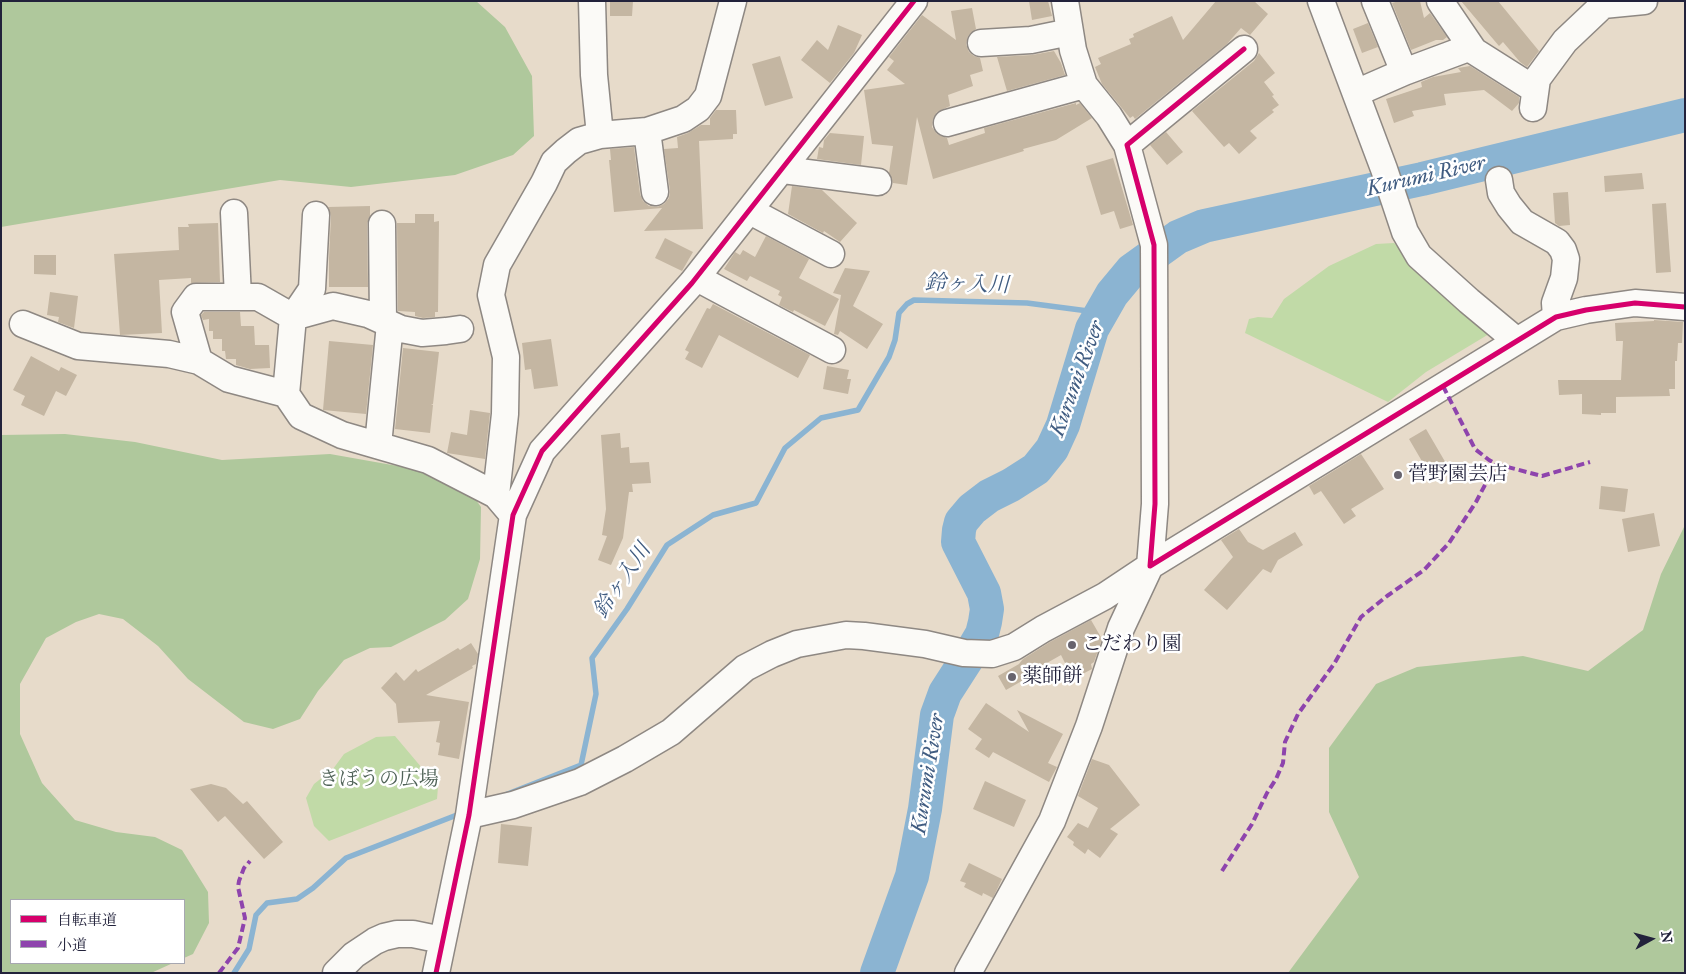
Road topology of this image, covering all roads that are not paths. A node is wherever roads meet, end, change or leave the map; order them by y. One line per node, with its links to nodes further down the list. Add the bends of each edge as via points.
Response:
1 (592, 1): 19 (street)
2 (733, 1): 18 (street, via 708,96 698,109 683,119)
3 (914, 1): 21 (street)
4 (1065, 1): 10 (street)
5 (1321, 1): 16 (street)
6 (1375, 1): 14 (street)
7 (1440, 1): 12 (street)
8 (1644, 1): 9 (street)
9 (1602, 3): 12 (street, via 1565,41 1536,79 1534,98)
10 (1070, 32): 11 (street, via 1031,40); 15 (street)
11 (981, 43)
12 (1471, 47): 14 (street)
13 (1244, 49): 20 (street)
14 (1404, 72): 16 (street)
15 (1084, 85): 17 (street); 20 (street)
16 (1356, 93): 38 (street, via 1405,232 1419,256)
17 (947, 123)
18 (646, 131): 19 (street); 24 (street)
19 (600, 135): 43 (street, via 579,141 554,162 497,265 492,295 506,358 505,414)
20 (1127, 145): 45 (street, via 1154,245 1155,504)
21 (783, 170): 23 (street); 25 (street)
22 (1499, 180): 34 (street, via 1502,194 1522,222 1556,242 1563,250 1566,259 1564,278 1555,304)
23 (878, 182)
24 (655, 192)
25 (750, 211): 29 (street); 30 (street)
26 (234, 213): 31 (street)
27 (316, 214): 33 (street, via 312,289)
28 (382, 224): 35 (street)
29 (831, 254)
30 (696, 278): 39 (street); 44 (street, via 542,451)
31 (238, 297): 33 (street, via 258,297); 40 (street, via 196,297 186,312)
32 (1685, 307): 34 (street, via 1635,303)
33 (293, 317): 35 (street, via 333,306); 41 (street)
34 (1556, 317): 38 (street)
35 (386, 322): 37 (street, via 401,329 422,332); 42 (street)
36 (23, 324): 40 (street, via 78,346 169,354)
37 (460, 329)
38 (1517, 341): 45 (street)
39 (832, 350)
40 (198, 361): 41 (street, via 230,379)
41 (286, 394): 42 (street, via 301,416 342,435)
42 (378, 445): 43 (street, via 428,460)
43 (496, 495): 44 (street)
44 (513, 515): 46 (street)
45 (1150, 566): 46 (street, via 1105,596 1014,647 992,654 964,653 925,644 846,635 797,644 745,668 672,732 625,759 580,782 512,805); 50 (street, via 1121,628 1089,726 1052,821)
46 (469, 815): 47 (street)
47 (442, 940): 48 (street, via 413,934 384,937 354,955); 49 (street)
48 (336, 973)
49 (436, 973)
50 (968, 973)

